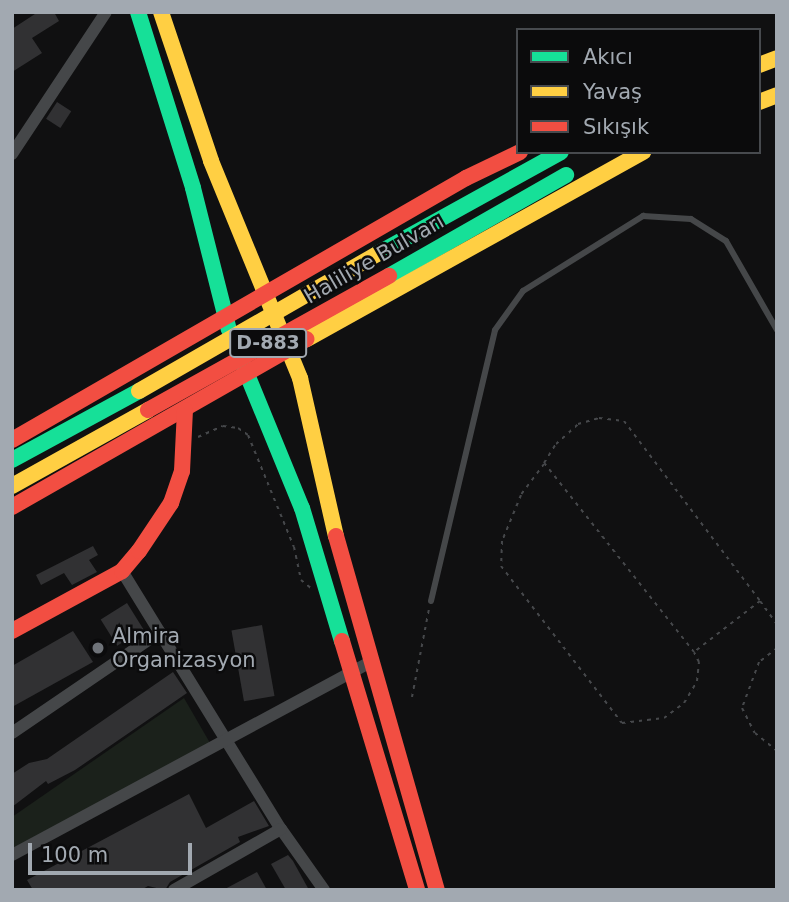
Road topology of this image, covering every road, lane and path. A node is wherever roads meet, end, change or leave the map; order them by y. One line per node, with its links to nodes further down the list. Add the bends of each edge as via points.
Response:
1 (106, 12): 4 (street)
2 (138, 12): 10 (main road, via 193,188)
3 (161, 12): 9 (main road, via 211,161)
4 (12, 154)
5 (516, 154): 9 (main road, via 466,178)
6 (557, 154): 17 (main road, Haliliye Bulvarı / D-883, bridge)
7 (607, 154): 19 (main road, Haliliye Bulvarı / D-883, bridge)
8 (639, 154): 12 (main road)
9 (268, 294): 10 (main road); 12 (main road)
10 (225, 321): 13 (main road); 15 (main road)
11 (777, 330): 23 (lane, via 726,241 691,219 643,216 523,291 495,330)
12 (291, 349): 13 (main road); 30 (main road, via 331,519)
13 (247, 373): 14 (main road); 22 (main road, via 285,460)
14 (186, 410): 16 (main road); 20 (main road)
15 (12, 440)
16 (186, 445): 21 (main road, via 171,503); 22 (path, via 223,426 248,435 294,547 302,580 309,588)
17 (12, 460)
18 (544, 463): 24 (path, via 578,424 599,418 624,421); 29 (path); 29 (path, via 521,495 502,541 500,566 622,723 664,718 684,703 697,681 699,662)
19 (12, 486)
20 (12, 508)
21 (122, 571): 26 (main road); 27 (street)
22 (329, 594): 31 (main road)
23 (431, 601): 32 (path)
24 (760, 601): 25 (path); 29 (path)
25 (777, 624)
26 (12, 631)
27 (160, 632): 33 (street); 34 (street)
28 (777, 648): 35 (path, via 759,662 742,708 755,733)
29 (694, 652)
30 (372, 662): 31 (street); 41 (main road)
31 (352, 668): 34 (street); 40 (main road)
32 (412, 697)
33 (12, 733)
34 (227, 738): 36 (street); 37 (street)
35 (777, 751)
36 (281, 829): 38 (street); 39 (street)
37 (12, 855)
38 (174, 890)
39 (324, 890)
40 (416, 890)
41 (437, 890)

